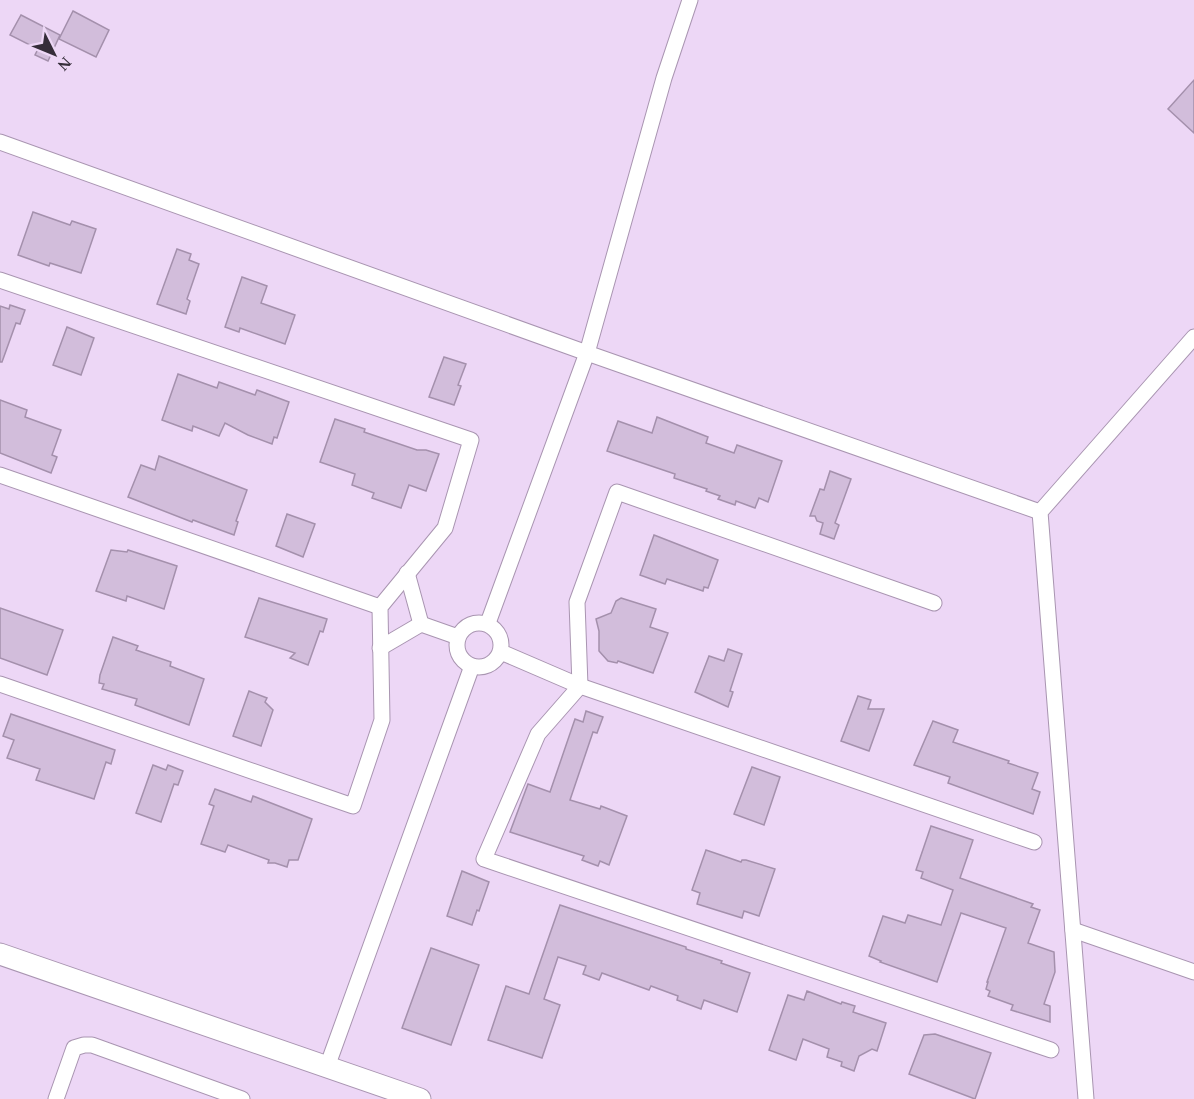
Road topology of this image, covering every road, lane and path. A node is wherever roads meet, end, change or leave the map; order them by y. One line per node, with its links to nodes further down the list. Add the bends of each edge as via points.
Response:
1 (690, 0): 5 (street, via 664,78)
2 (0, 142): 5 (street)
3 (0, 280): 8 (street, via 471,440 445,528)
4 (1194, 337): 7 (street)
5 (587, 353): 7 (street); 11 (street)
6 (0, 475): 10 (street)
7 (1040, 512): 20 (street)
8 (407, 573): 10 (street); 12 (street)
9 (934, 603): 18 (street, via 617,492 577,602)
10 (380, 607): 14 (street)
11 (488, 623): 13 (street, via 476,622 465,627); 15 (street, via 502,641)
12 (421, 624): 13 (street); 14 (street)
13 (458, 637): 16 (street, via 457,649 462,660)
14 (380, 648): 17 (street, via 382,720 353,806)
15 (501, 652): 16 (street, via 484,667); 18 (street)
16 (472, 666): 24 (street)
17 (0, 684)
18 (580, 686): 19 (street); 23 (street, via 538,734 484,859)
19 (1034, 842)
20 (1073, 930): 22 (street); 28 (street)
21 (0, 954): 24 (street)
22 (1194, 972)
23 (1051, 1050)
24 (327, 1067): 27 (street)
25 (56, 1099): 26 (street, via 74,1048 92,1045)
26 (242, 1099)
27 (420, 1099)
28 (1086, 1099)

